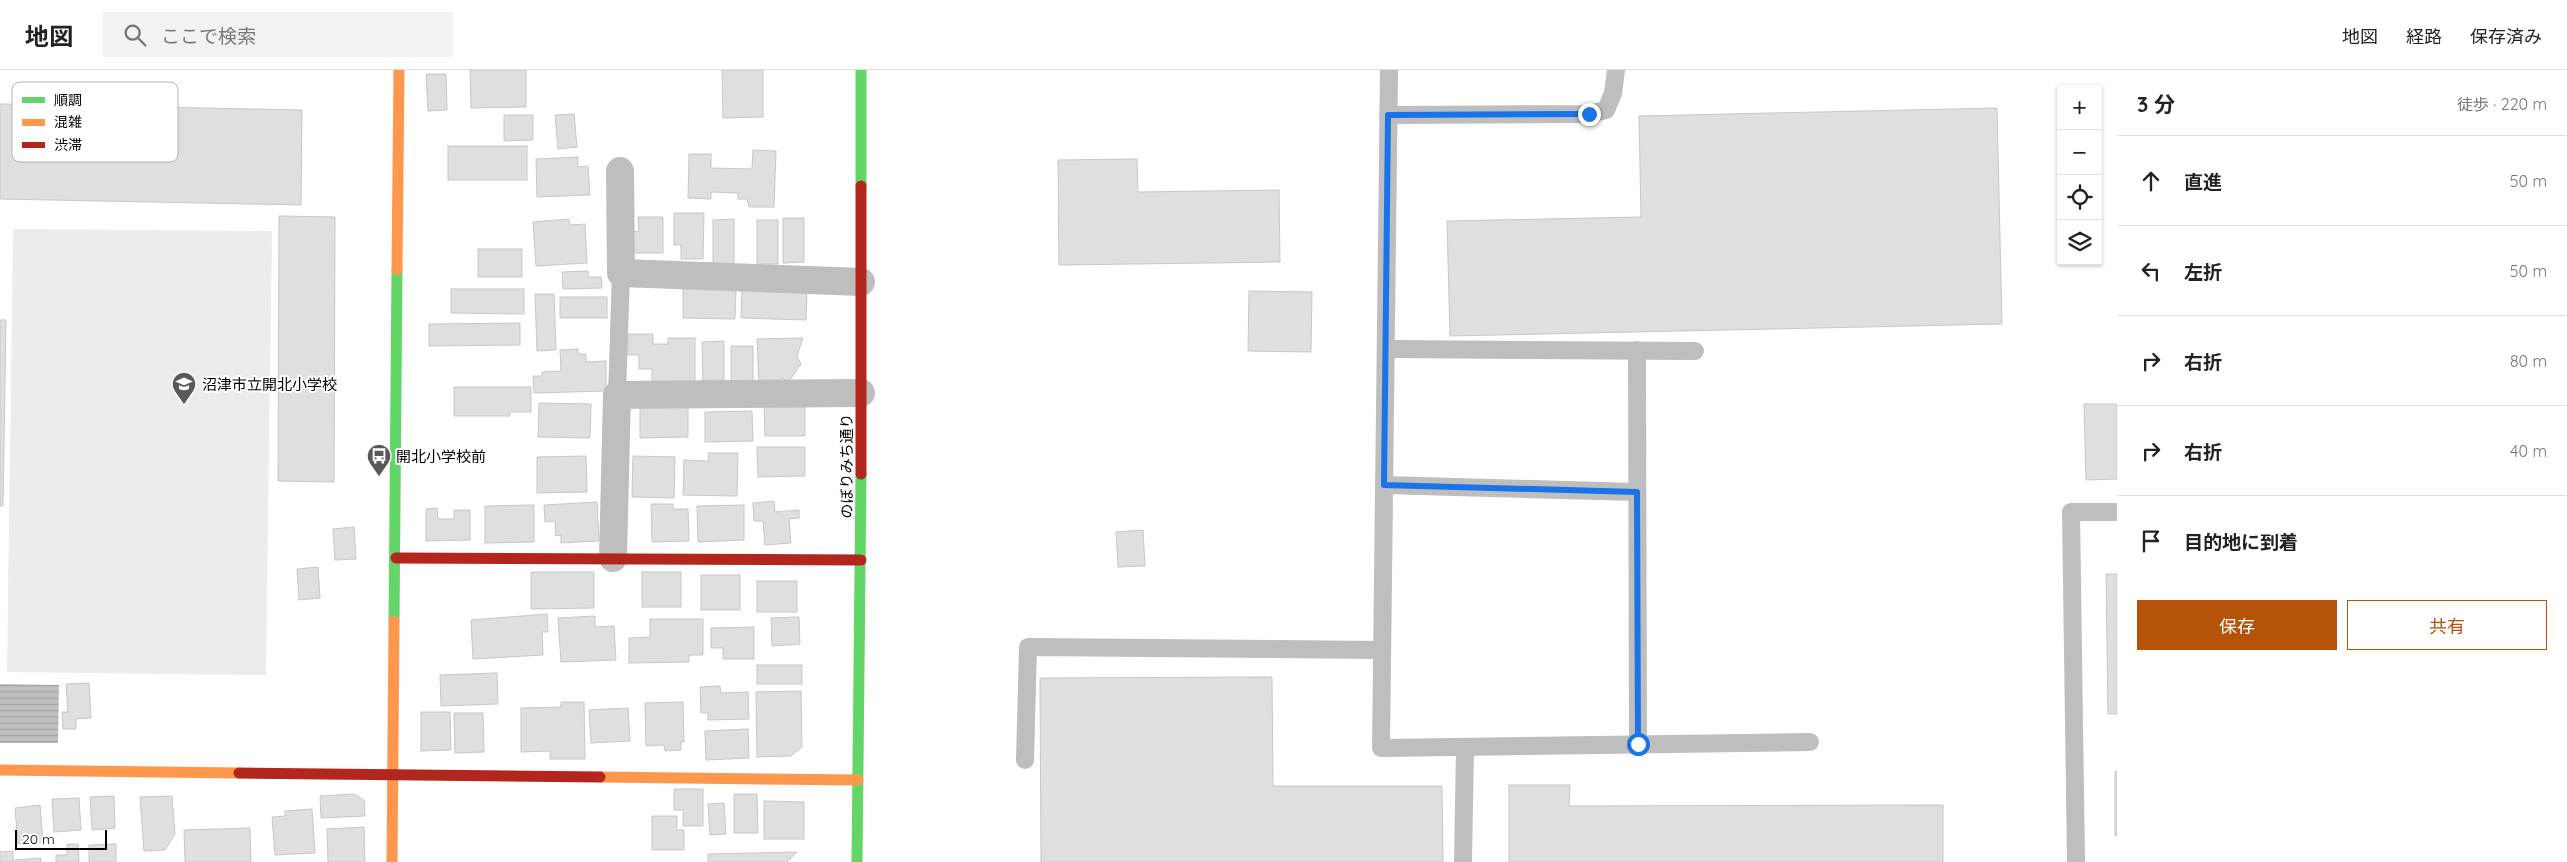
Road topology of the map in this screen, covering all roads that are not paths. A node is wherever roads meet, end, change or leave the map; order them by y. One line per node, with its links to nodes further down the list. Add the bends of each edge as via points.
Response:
1 (399, 70): 17 (street)
2 (861, 70): 8 (street, のぼりみち通り)
3 (1389, 70): 5 (lane)
4 (1616, 70): 5 (lane, via 1613,93 1606,110 1589,114)
5 (1388, 115): 9 (lane)
6 (620, 171): 7 (street)
7 (621, 273): 8 (street); 13 (lane)
8 (861, 282): 12 (street, のぼりみち通り)
9 (1386, 349): 10 (lane); 14 (lane)
10 (1637, 350): 11 (lane); 15 (lane)
11 (1695, 351)
12 (861, 393): 13 (street); 19 (street, のぼりみち通り)
13 (617, 395): 18 (street)
14 (1384, 485): 15 (lane); 20 (lane)
15 (1637, 492): 22 (lane)
16 (2117, 512): 31 (lane, via 2071,512)
17 (396, 558): 18 (street); 26 (street)
18 (614, 558): 19 (street)
19 (860, 560): 27 (street, のぼりみち通り)
20 (1382, 650): 23 (lane, via 1381,748); 24 (lane, via 1028,647)
21 (1810, 742): 22 (lane)
22 (1638, 744): 23 (lane)
23 (1465, 747): 30 (lane)
24 (1025, 760)
25 (0, 770): 26 (street)
26 (391, 775): 27 (street); 28 (street)
27 (858, 780): 29 (street, のぼりみち通り)
28 (392, 862)
29 (857, 862)
30 (1463, 862)
31 (2076, 862)

